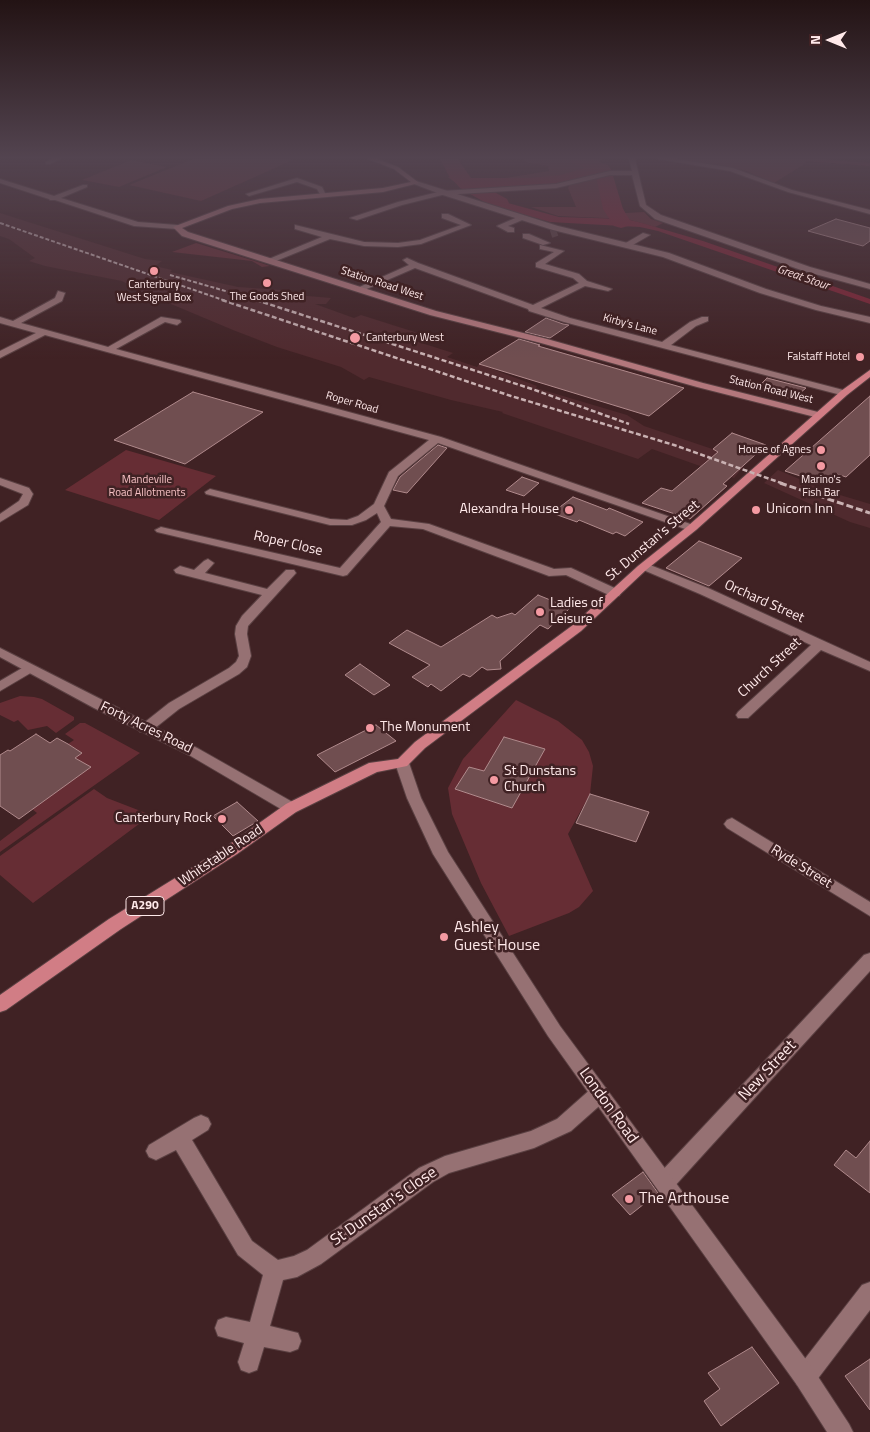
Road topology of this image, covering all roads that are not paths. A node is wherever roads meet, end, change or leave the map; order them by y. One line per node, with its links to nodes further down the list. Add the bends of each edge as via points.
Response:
1 (158, 226): 7 (street)
2 (180, 226): 7 (main road)
3 (465, 226): 12 (street)
4 (501, 226): 9 (street)
5 (541, 226): 10 (street)
6 (679, 226): 20 (street)
7 (177, 227): 18 (main road, Station Road West, via 185,234)
8 (298, 227): 14 (street)
9 (512, 230)
10 (556, 232): 16 (street); 17 (street)
11 (646, 235): 17 (street)
12 (438, 236): 14 (street, via 413,244 389,246); 15 (street)
13 (526, 236): 16 (street)
14 (329, 237): 18 (street)
15 (447, 239)
16 (536, 239): 19 (street, via 560,251 539,265 576,276)
17 (628, 244): 27 (street, via 666,254 772,294)
18 (268, 261): 21 (main road, Station Road West)
19 (584, 283): 22 (street); 24 (street)
20 (870, 287)
21 (359, 289): 24 (street, Kirby's Lane, via 411,263); 36 (main road, Station Road West, via 475,325)
22 (608, 289)
23 (61, 293): 29 (street, via 59,299)
24 (532, 309): 31 (street, Kirby's Lane)
25 (704, 319): 31 (street, via 689,323)
26 (0, 320): 29 (street, Roper Road)
27 (870, 320)
28 (177, 322): 32 (street, via 164,319)
29 (13, 324): 30 (street, Roper Road)
30 (44, 332): 32 (street, Roper Road); 33 (street)
31 (662, 346): 35 (street, Kirby's Lane)
32 (108, 350): 37 (street, Roper Road)
33 (0, 355)
34 (870, 373): 35 (main road, St. Dunstan's Street)
35 (844, 393): 36 (main road, St. Dunstan's Street)
36 (819, 415): 43 (main road, St. Dunstan's Street)
37 (437, 439): 40 (street, via 393,474); 43 (street, Roper Road)
38 (0, 481): 41 (street, via 28,494 24,504)
39 (210, 492): 40 (street, via 330,522 348,523)
40 (379, 506): 42 (street)
41 (0, 519)
42 (387, 522): 44 (street, Roper Close, via 343,572); 50 (street, via 425,526 553,572 566,572)
43 (692, 528): 46 (main road, St. Dunstan's Street)
44 (161, 530)
45 (208, 563): 49 (street)
46 (645, 567): 50 (main road, St. Dunstan's Street); 52 (street, Orchard Street)
47 (180, 570): 49 (street)
48 (290, 572): 51 (street)
49 (197, 574): 51 (street)
50 (615, 593): 59 (main road, St. Dunstan's Street, via 577,628 420,745)
51 (270, 594): 58 (street, via 242,626 245,656 242,664 174,706)
52 (820, 644): 54 (street, Orchard Street); 57 (street, Church Street)
53 (0, 652): 55 (street, Forty Acres Road)
54 (870, 666)
55 (29, 668): 56 (street); 58 (street, Forty Acres Road)
56 (0, 687)
57 (743, 716)
58 (145, 729): 60 (street, Forty Acres Road, via 194,752)
59 (402, 763): 60 (main road, Whitstable Road / A290, via 374,767); 65 (street, London Road, via 414,798 441,854 554,1031)
60 (290, 808): 64 (main road, Whitstable Road / A290)
61 (732, 824): 62 (street, Ryde Street)
62 (870, 910)
63 (870, 960): 69 (street, New Street)
64 (0, 1005)
65 (599, 1094): 69 (street, London Road); 70 (street, St Dunstan's Close, via 564,1125 534,1139 445,1165 426,1175 314,1257 297,1266)
66 (201, 1124): 67 (street)
67 (179, 1137): 68 (street); 70 (street, via 245,1248)
68 (156, 1151)
69 (665, 1182): 76 (street, London Road)
70 (275, 1271): 73 (street)
71 (870, 1293): 76 (street)
72 (226, 1328): 73 (street)
73 (257, 1334): 74 (street); 75 (street)
74 (290, 1341)
75 (249, 1362)
76 (805, 1377): 77 (street, London Road)
77 (841, 1432)

